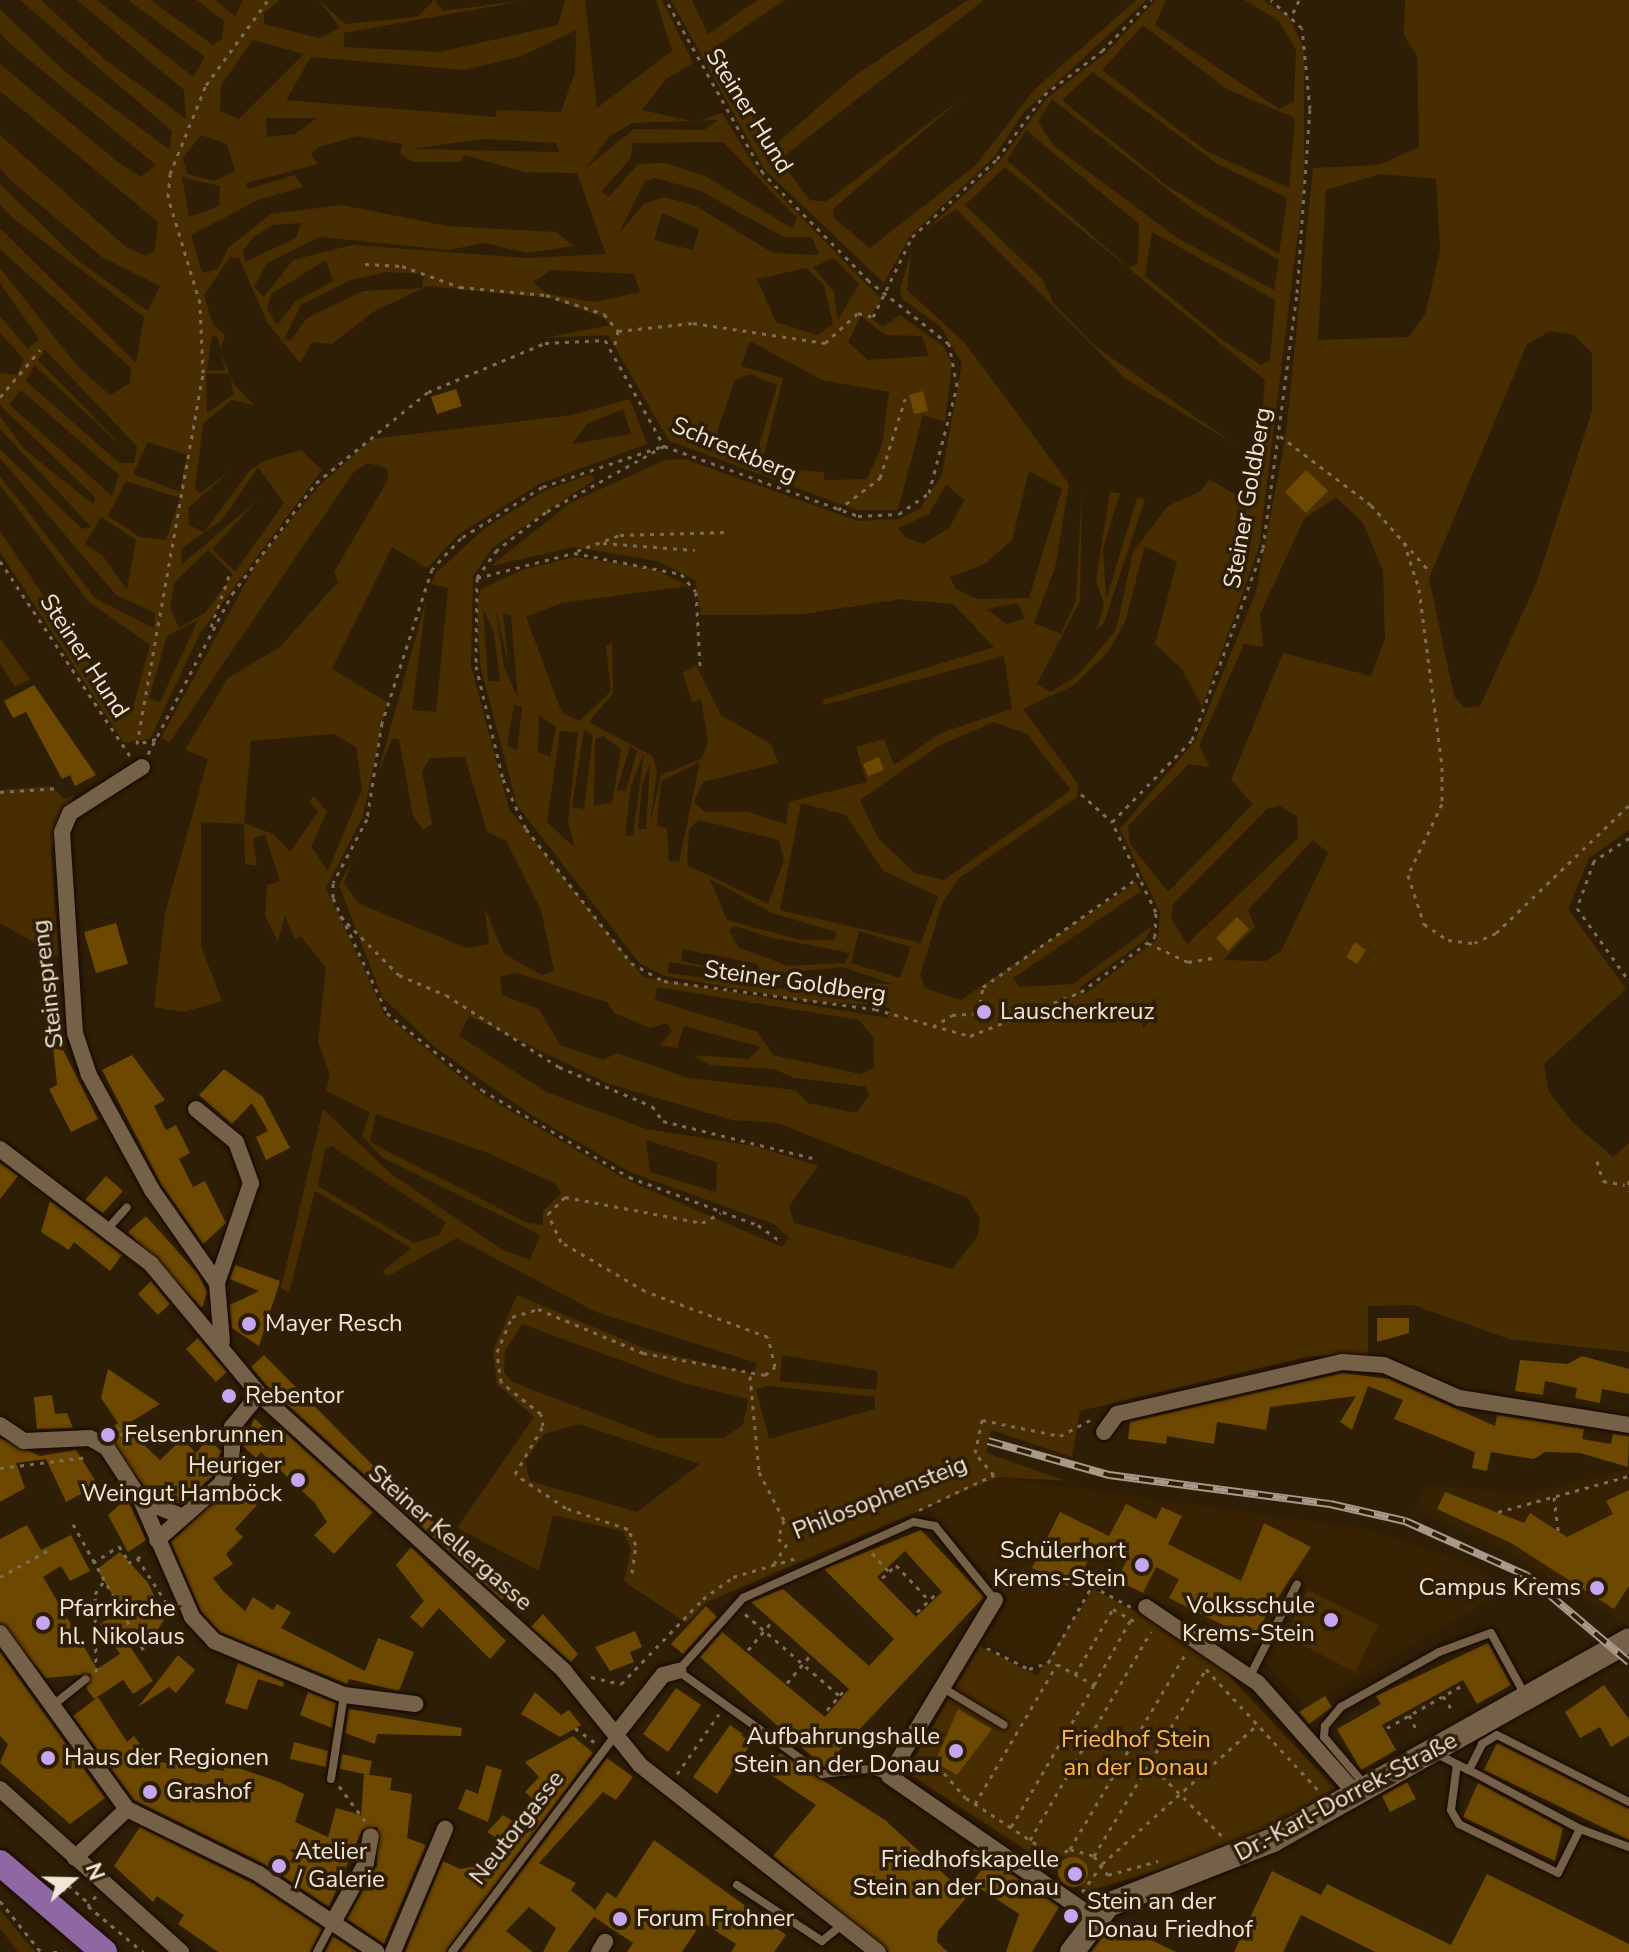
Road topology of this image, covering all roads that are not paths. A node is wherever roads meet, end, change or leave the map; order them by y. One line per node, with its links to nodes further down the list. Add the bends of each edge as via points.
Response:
1 (142, 767): 6 (street, Steinspreng, via 64,824 75,1033 89,1075 152,1190)
2 (196, 1109): 6 (street, via 236,1142 249,1172 247,1205)
3 (0, 1149): 5 (street, Steiner Kellergasse)
4 (127, 1207): 5 (lane)
5 (110, 1226): 7 (street, Steiner Kellergasse)
6 (217, 1283): 7 (street)
7 (222, 1342): 8 (street, Steiner Kellergasse)
8 (259, 1394): 13 (street, via 228,1437 232,1458 221,1484); 29 (street, Steiner Kellergasse, via 564,1671)
9 (0, 1425): 12 (street, via 24,1441 90,1438 107,1448)
10 (1629, 1425): 11 (street, via 1459,1398 1384,1365 1342,1362 1117,1414)
11 (1104, 1432)
12 (141, 1500): 13 (street); 14 (street)
13 (181, 1516): 14 (street)
14 (156, 1544): 24 (street, via 192,1617 214,1641)
15 (1297, 1584): 21 (lane)
16 (995, 1600): 20 (lane, via 926,1521 736,1606); 23 (street)
17 (1146, 1607): 21 (street)
18 (0, 1633): 27 (street)
19 (1629, 1640): 25 (street, Dr.-Karl-Dorrek-Straße)
20 (678, 1671): 29 (street, via 663,1675); 33 (lane, via 822,1774 869,1769)
21 (1250, 1676): 36 (street)
22 (86, 1679): 27 (lane)
23 (943, 1688): 28 (lane); 33 (street)
24 (344, 1695): 26 (street); 34 (lane)
25 (1527, 1698): 30 (street, Dr.-Karl-Dorrek-Straße); 36 (lane, via 1491,1633 1341,1707 1325,1726 1324,1737)
26 (415, 1704)
27 (50, 1708): 38 (street)
28 (1004, 1725)
29 (617, 1733): 47 (street, Steiner Kellergasse, via 640,1765); 54 (lane, Neutorgasse)
30 (1427, 1745): 31 (lane); 36 (street, Dr.-Karl-Dorrek-Straße)
31 (1457, 1764): 32 (lane); 40 (lane, via 1451,1810 1459,1824 1558,1873)
32 (1469, 1770): 37 (lane, via 1482,1744 1497,1735); 40 (lane)
33 (889, 1776): 46 (street)
34 (331, 1779)
35 (0, 1789): 43 (street)
36 (1362, 1791): 46 (street, Dr.-Karl-Dorrek-Straße, via 1250,1852)
37 (1629, 1802)
38 (128, 1808): 43 (street); 48 (street, via 259,1874)
39 (445, 1829): 53 (street)
40 (1580, 1829): 42 (lane)
41 (371, 1836): 48 (street, via 366,1863)
42 (1629, 1847)
43 (75, 1858): 50 (street)
44 (0, 1863): 49 (main road)
45 (737, 1885): 47 (lane, via 822,1941)
46 (1093, 1917): 56 (street)
47 (844, 1923): 55 (street, Steiner Kellergasse)
48 (332, 1924): 51 (lane); 52 (street)
49 (104, 1952)
50 (181, 1952)
51 (317, 1952)
52 (377, 1952)
53 (393, 1952)
54 (452, 1952)
55 (878, 1952)
56 (1072, 1952)

